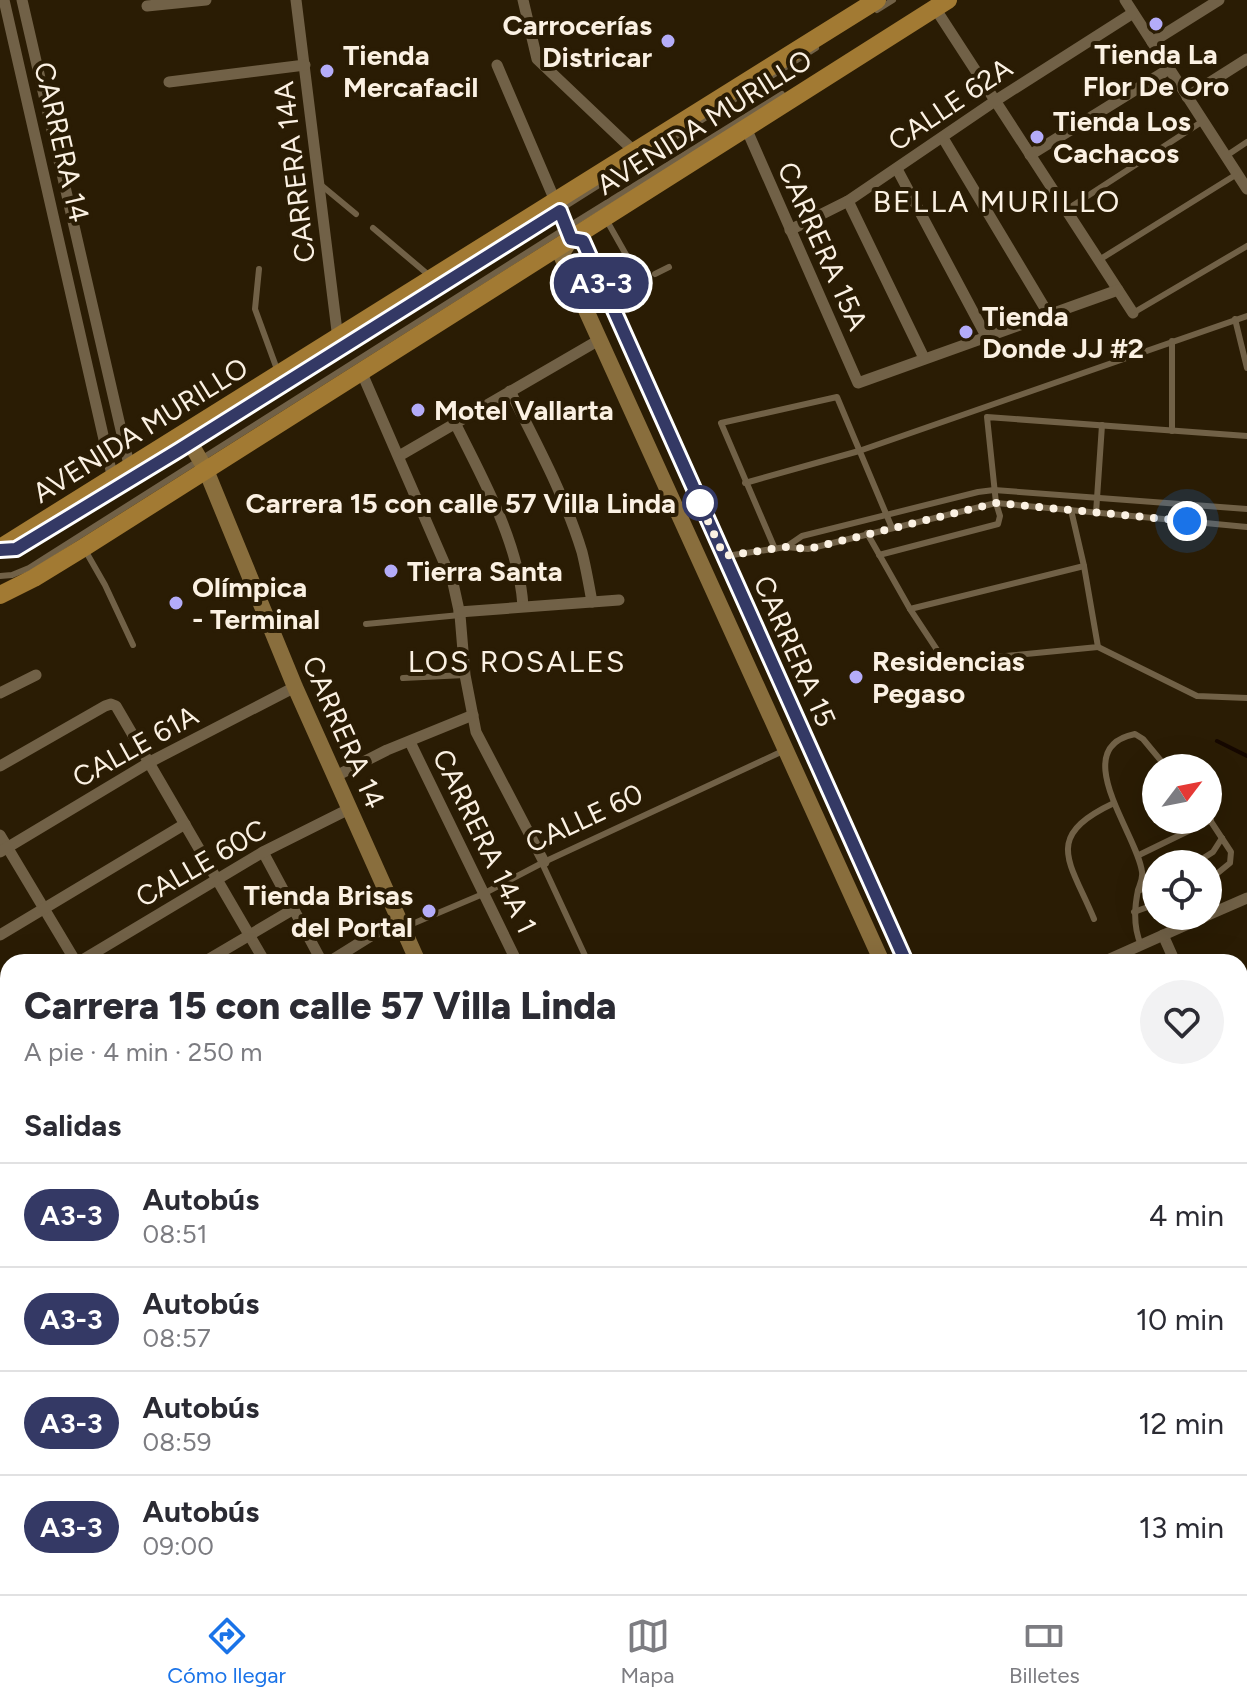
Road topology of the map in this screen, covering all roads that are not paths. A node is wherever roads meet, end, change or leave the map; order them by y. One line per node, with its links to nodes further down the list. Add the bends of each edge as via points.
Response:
1 (206, 0): 11 (street)
2 (296, 0): 17 (street, CARRERA 14A)
3 (523, 0): 27 (street, via 537,59)
4 (877, 0): 27 (main road, AVENIDA MURILLO)
5 (893, 0): 13 (lane)
6 (1125, 0): 12 (street)
7 (1219, 0): 15 (street)
8 (4, 2): 76 (street, CARRERA 14)
9 (939, 3): 22 (street); 24 (main road, AVENIDA MURILLO); 41 (lane)
10 (23, 6): 75 (street, CARRERA 14)
11 (147, 6)
12 (1133, 13): 15 (street); 22 (street, CALLE 62A)
13 (840, 33)
14 (827, 42): 35 (lane)
15 (1152, 42): 19 (street)
16 (1247, 59): 21 (street)
17 (305, 65): 20 (street); 32 (street, CARRERA 14A)
18 (497, 65): 35 (street)
19 (1169, 69): 21 (street); 28 (street)
20 (169, 82)
21 (1187, 97): 23 (street)
22 (995, 101): 25 (street, CALLE 62A); 28 (street)
23 (1203, 121): 29 (street); 36 (lane)
24 (746, 128): 38 (main road, AVENIDA MURILLO); 40 (street, CARRERA 15A)
25 (943, 138): 30 (street, CALLE 62A); 53 (street)
26 (1247, 142): 29 (lane)
27 (636, 153): 35 (main road, AVENIDA MURILLO)
28 (1030, 155): 36 (street)
29 (1226, 156): 31 (street)
30 (897, 169): 34 (street, CALLE 62A); 56 (street)
31 (1237, 174): 33 (street); 43 (lane)
32 (321, 185): 37 (lane); 57 (street, CARRERA 14A)
33 (1247, 189)
34 (848, 201): 40 (street, CALLE 62A); 60 (street)
35 (558, 207): 41 (main road, CARRERA 15); 48 (main road, AVENIDA MURILLO); 71 (lane)
36 (1066, 210): 43 (street)
37 (356, 214)
38 (605, 218): 41 (main road, AVENIDA MURILLO); 46 (lane)
39 (373, 228): 48 (lane)
40 (790, 230): 60 (street, CARRERA 15A, via 858,383)
41 (568, 234): 51 (main road, CARRERA 15, via 583,241); 58 (main road, CARRERA 15, via 561,255); 62 (main road, AVENIDA MURILLO); 74 (lane)
42 (1247, 246): 52 (lane)
43 (1099, 260): 50 (street)
44 (669, 267): 47 (lane)
45 (259, 269): 63 (lane, via 255,309)
46 (637, 274)
47 (655, 274)
48 (434, 279): 57 (main road, AVENIDA MURILLO)
49 (631, 289): 51 (lane)
50 (1118, 290): 52 (street); 53 (street)
51 (610, 302): 93 (main road, CARRERA 15)
52 (1133, 313)
53 (1049, 315): 56 (street)
54 (1247, 316): 55 (lane)
55 (1235, 319): 59 (lane); 61 (lane)
56 (986, 336): 60 (street)
57 (338, 339): 63 (main road, AVENIDA MURILLO)
58 (599, 340): 64 (street); 94 (main road, CARRERA 15)
59 (1172, 341): 65 (lane); 69 (lane)
60 (924, 358)
61 (1247, 368)
62 (361, 371): 73 (street); 74 (main road, AVENIDA MURILLO)
63 (280, 375): 71 (main road, AVENIDA MURILLO)
64 (510, 391): 67 (street); 99 (street, via 569,517)
65 (982, 408): 66 (lane); 72 (lane)
66 (987, 417): 68 (lane); 78 (lane)
67 (455, 423): 73 (street); 100 (street, via 514,554)
68 (1102, 425): 69 (lane); 79 (lane)
69 (1172, 431): 70 (lane)
70 (1247, 436)
71 (188, 439): 74 (main road, CARRERA 14); 75 (main road, AVENIDA MURILLO); 90 (lane, via 16,549)
72 (859, 451): 77 (lane); 77 (lane, via 837,397 721,423); 84 (lane)
73 (399, 456): 102 (street, via 453,583)
74 (203, 465): 89 (main road, AVENIDA MURILLO); 96 (lane, via 29,568); 109 (main road, CARRERA 14)
75 (130, 469): 76 (main road, AVENIDA MURILLO)
76 (113, 479): 90 (main road, AVENIDA MURILLO)
77 (745, 483): 91 (lane)
78 (994, 490): 79 (lane); 80 (lane); 84 (lane)
79 (1097, 498): 81 (lane); 83 (lane)
80 (996, 503): 82 (lane); 86 (lane); 92 (lane, via 998,524)
81 (1247, 509)
82 (1071, 510): 83 (lane); 95 (lane)
83 (1096, 513): 85 (lane)
84 (887, 517): 86 (lane); 88 (lane, via 802,536)
85 (1247, 527)
86 (892, 528): 87 (lane)
87 (867, 533): 88 (lane, via 808,549); 92 (lane)
88 (786, 547): 91 (lane)
89 (83, 548): 97 (main road, AVENIDA MURILLO); 104 (lane)
90 (0, 549)
91 (775, 549): 93 (lane)
92 (879, 555): 101 (lane)
93 (724, 556): 94 (main road); 125 (main road, CARRERA 15)
94 (702, 565): 114 (main road, CARRERA 15)
95 (1084, 566): 101 (lane); 105 (lane)
96 (0, 576)
97 (0, 595)
98 (619, 600): 99 (street)
99 (592, 602): 100 (street)
100 (523, 606): 102 (street)
101 (910, 609): 105 (lane, via 945,662)
102 (460, 614): 103 (lane); 107 (street)
103 (366, 624)
104 (133, 645)
105 (1098, 647): 111 (lane, via 1197,696)
106 (36, 675): 110 (street)
107 (465, 675): 108 (lane); 112 (street)
108 (403, 678)
109 (295, 687): 116 (street, CALLE 61A); 118 (main road, CARRERA 14)
110 (0, 693)
111 (1247, 698)
112 (473, 715): 113 (street); 132 (street, via 484,749)
113 (410, 742): 118 (street); 137 (street, CARRERA 14A 1)
114 (786, 750): 127 (main road, CARRERA 15); 132 (lane, CALLE 60)
115 (1155, 754): 119 (lane, via 1135,734 1116,742 1104,760)
116 (150, 762): 117 (street, via 111,704); 121 (street); 128 (street, CALLE 61A)
117 (0, 766)
118 (334, 777): 120 (main road, CARRERA 14)
119 (1114, 803): 131 (lane); 144 (lane, via 1067,839 1066,852)
120 (349, 809): 130 (street, CALLE 60C); 145 (main road, CARRERA 14)
121 (185, 824): 134 (street); 139 (street)
122 (1180, 834): 131 (lane)
123 (1219, 834): 126 (lane)
124 (0, 835): 128 (street)
125 (850, 838): 127 (main road); 161 (main road, CARRERA 15)
126 (1222, 838): 129 (lane); 133 (lane, via 1231,852 1230,863)
127 (830, 847): 160 (main road, CARRERA 15)
128 (4, 850): 139 (street)
129 (1214, 850)
130 (263, 852): 134 (street, CALLE 60C); 141 (street)
131 (1139, 855): 136 (lane, via 1143,876)
132 (543, 862): 137 (lane, CALLE 60); 159 (lane)
133 (1222, 870)
134 (217, 880): 148 (street); 152 (street, CALLE 60C)
135 (1142, 889): 136 (lane)
136 (1138, 891): 143 (lane)
137 (483, 894): 145 (lane, CALLE 60); 158 (street, CARRERA 14A 1)
138 (1246, 902): 142 (street)
139 (44, 909): 147 (street); 151 (street)
140 (1142, 909): 143 (lane)
141 (292, 910): 148 (street); 155 (street)
142 (1222, 911)
143 (1134, 912): 150 (lane)
144 (1094, 919)
145 (400, 924): 156 (street, CALLE 60); 157 (main road, CARRERA 14)
146 (1175, 930): 149 (street)
147 (0, 935)
148 (249, 935): 153 (street); 154 (street)
149 (1163, 935): 150 (street); 163 (street)
150 (1141, 945): 162 (street)
151 (72, 954)
152 (91, 954)
153 (217, 954)
154 (260, 954)
155 (317, 954)
156 (344, 954)
157 (414, 954)
158 (513, 954)
159 (584, 954)
160 (878, 954)
161 (902, 954)
162 (1121, 954)
163 (1171, 954)

